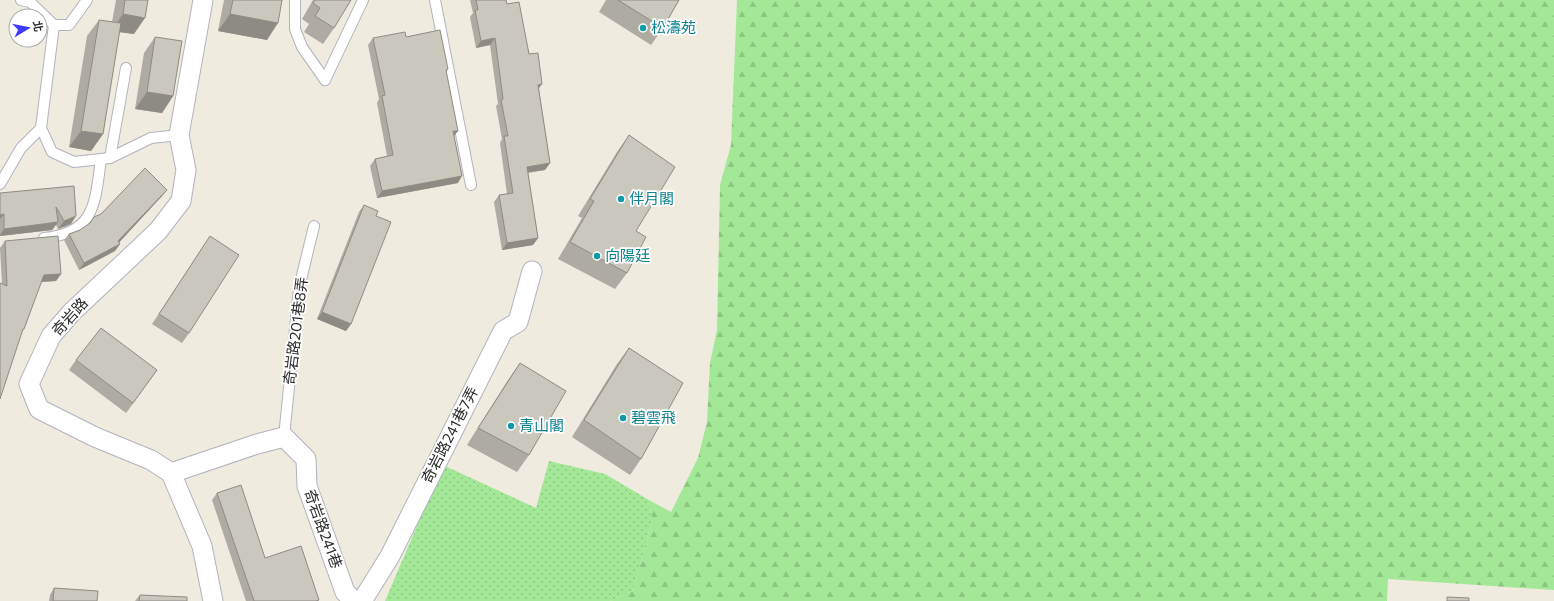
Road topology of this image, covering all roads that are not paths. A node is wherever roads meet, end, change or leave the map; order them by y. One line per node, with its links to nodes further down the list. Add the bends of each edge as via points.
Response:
1 (21, 0): 7 (lane, via 30,2)
2 (87, 0): 7 (lane, via 70,25)
3 (203, 0): 10 (street, 奇岩路)
4 (295, 0): 5 (lane, via 295,29 302,47 325,80)
5 (363, 0)
6 (435, 0): 13 (lane)
7 (54, 24): 9 (lane)
8 (126, 68): 11 (lane)
9 (42, 128): 11 (lane, via 52,152 74,162); 12 (lane, via 21,148)
10 (179, 135): 11 (lane, via 151,138); 18 (street, 奇岩路, via 186,170 181,201 158,230 72,312 51,336 29,384 39,409 95,438 151,460)
11 (106, 159): 15 (lane, via 96,200 81,225 57,236)
12 (0, 184)
13 (471, 185)
14 (314, 226): 17 (lane, 奇岩路201巷8弄, via 300,288)
15 (33, 239)
16 (532, 271): 21 (street, 奇岩路241巷7弄, via 518,322 502,331 390,556)
17 (284, 437): 18 (street); 20 (street, 奇岩路241巷, via 306,459 307,486 345,592)
18 (171, 473): 19 (street, via 202,546)
19 (213, 601)
20 (354, 601)
21 (362, 601)

